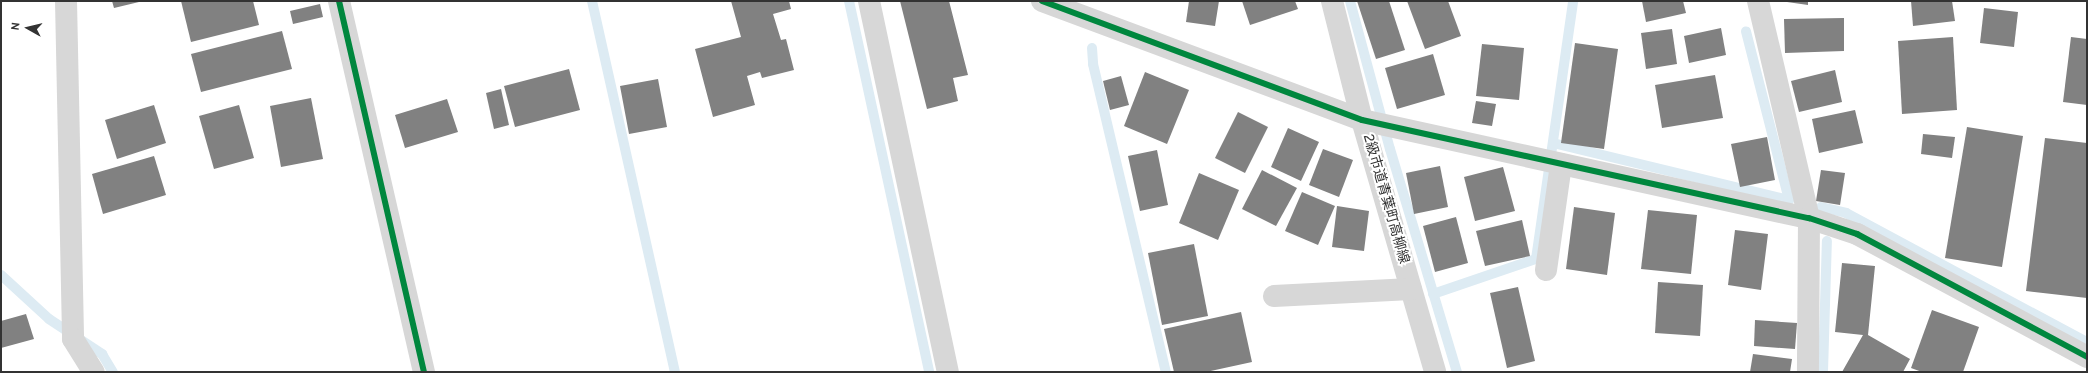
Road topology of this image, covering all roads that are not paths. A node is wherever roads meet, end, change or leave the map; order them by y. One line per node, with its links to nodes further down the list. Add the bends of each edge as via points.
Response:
1 (66, 1): 14 (street, via 73,339)
2 (339, 1): 15 (street)
3 (869, 1): 16 (street)
4 (1042, 1): 7 (street)
5 (1332, 1): 7 (street, 2級市道青葉町高柳線)
6 (1758, 1): 9 (street)
7 (1362, 120): 8 (street); 11 (street, 2級市道青葉町高柳線)
8 (1561, 164): 9 (street); 10 (street)
9 (1809, 218): 13 (street, via 1857,234); 18 (street)
10 (1546, 270)
11 (1411, 289): 12 (street); 17 (street, 2級市道青葉町高柳線)
12 (1274, 296)
13 (2087, 357)
14 (94, 372)
15 (424, 372)
16 (948, 372)
17 (1435, 372)
18 (1808, 372)

